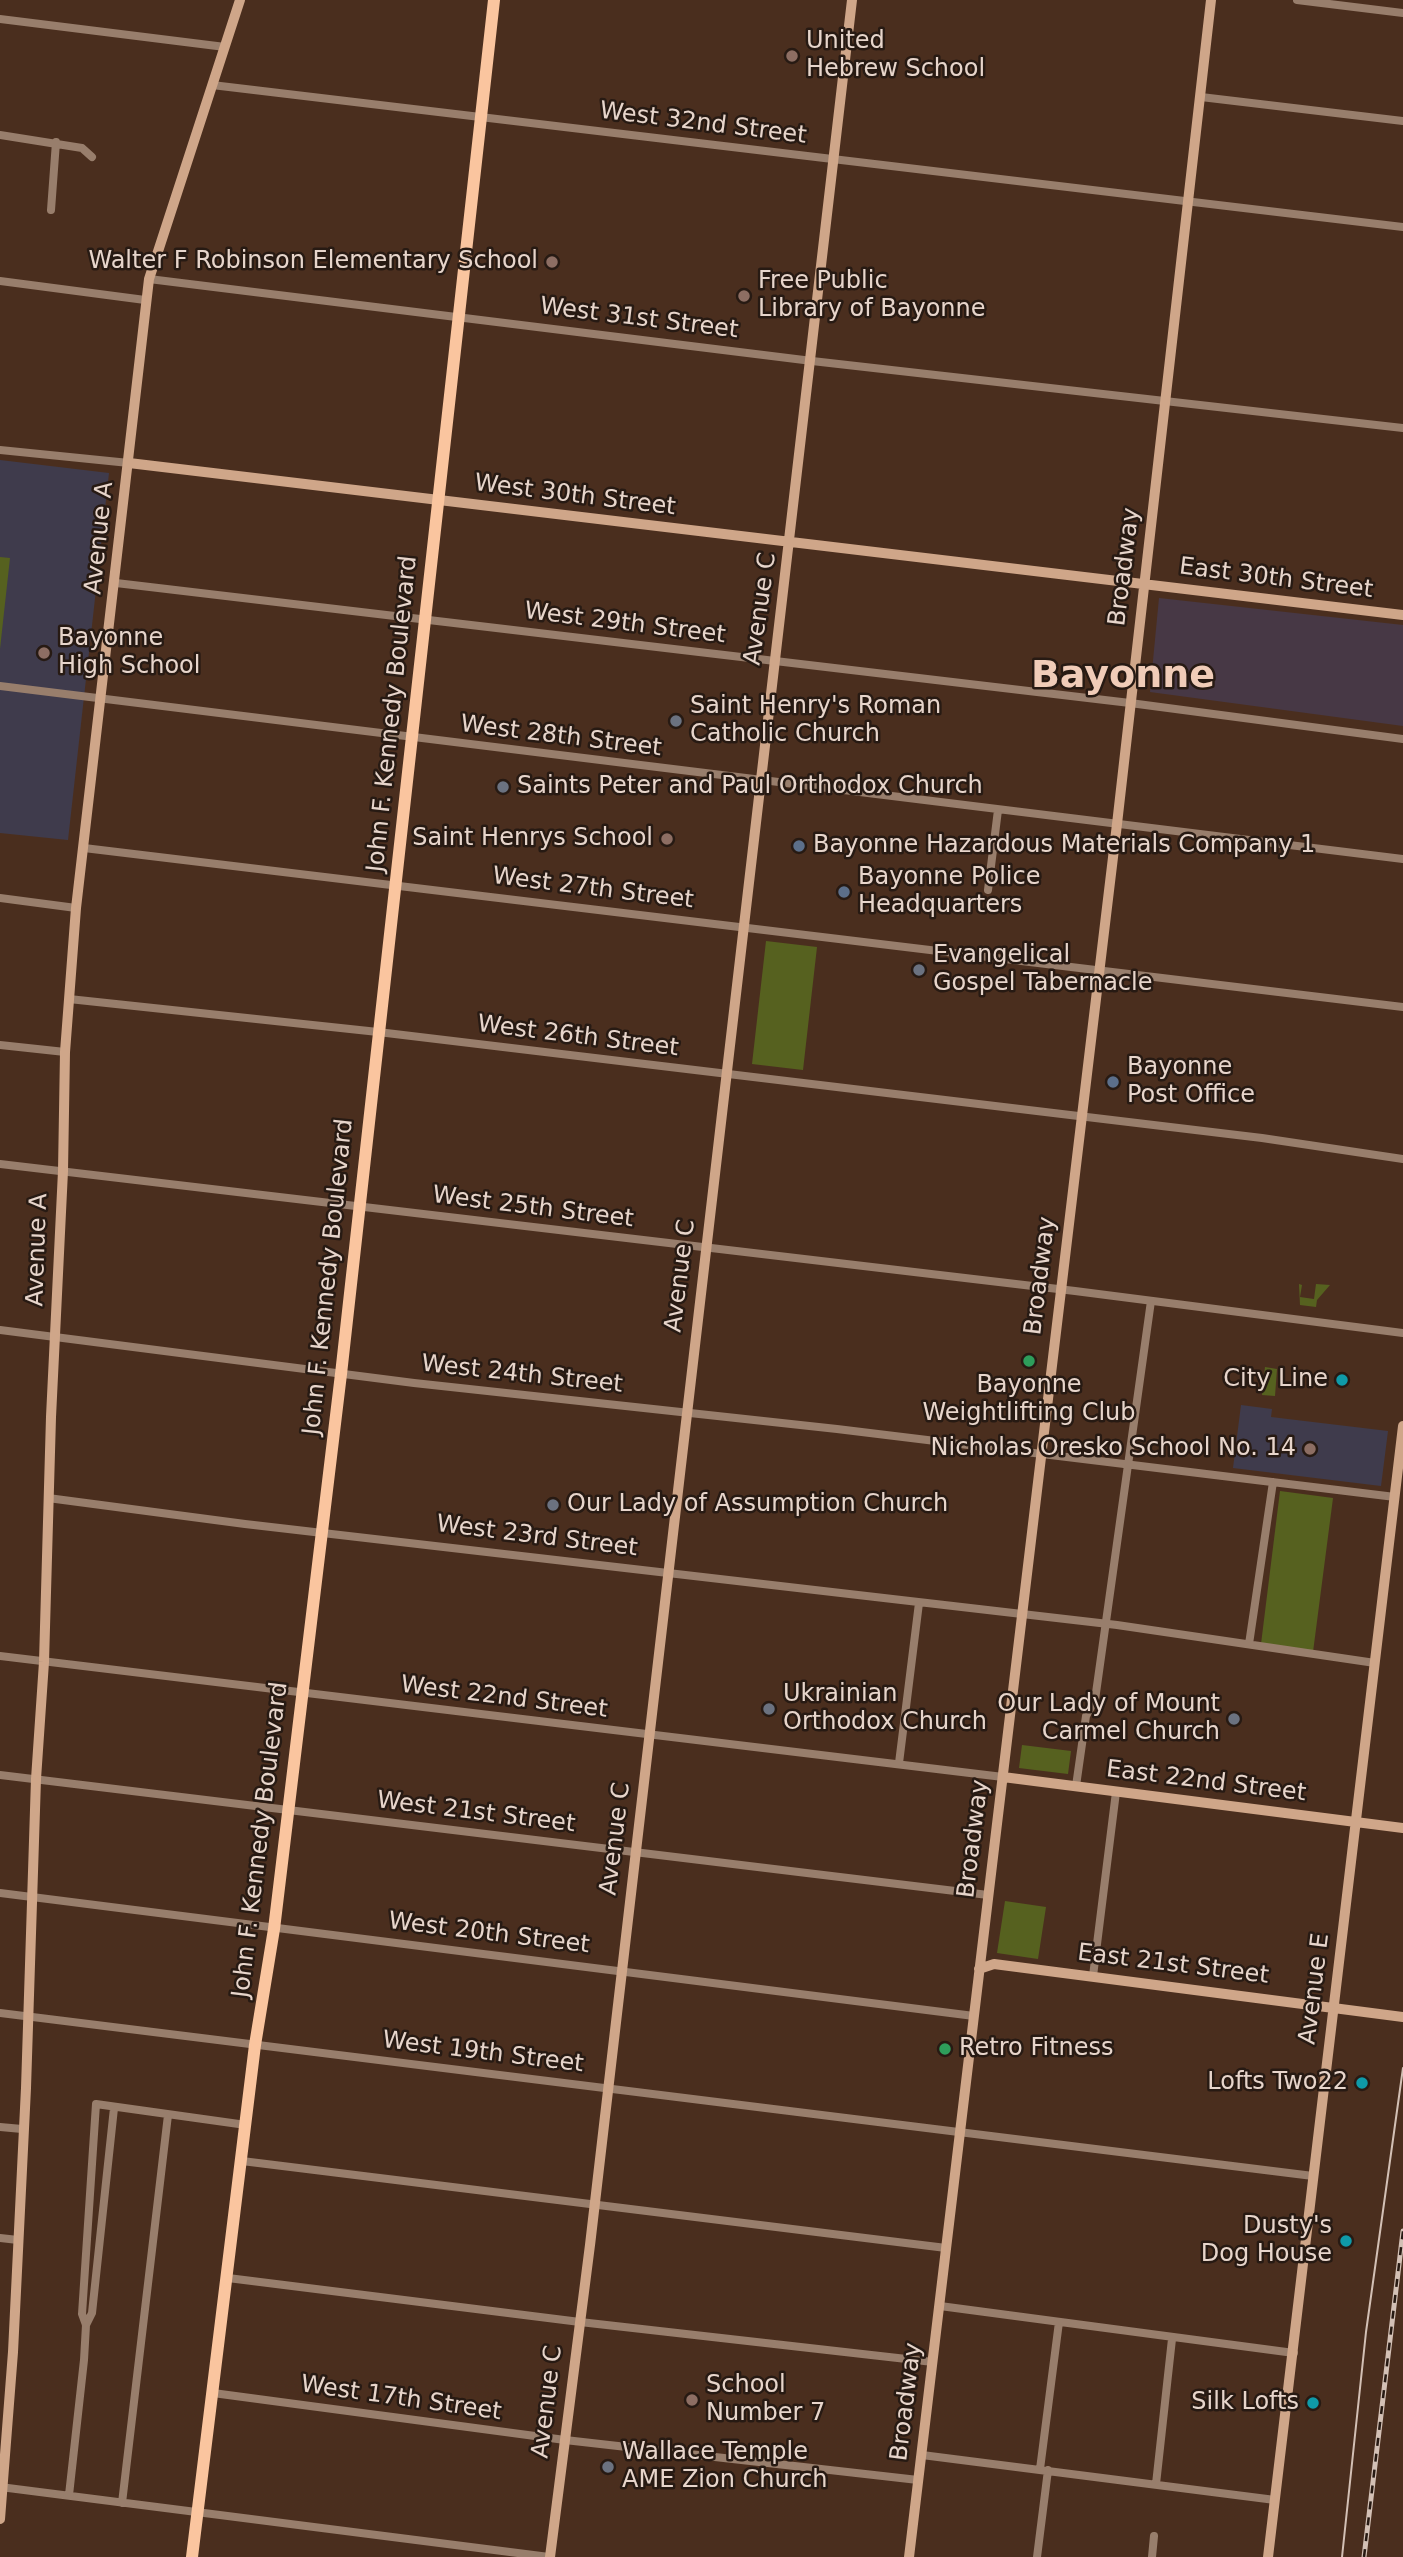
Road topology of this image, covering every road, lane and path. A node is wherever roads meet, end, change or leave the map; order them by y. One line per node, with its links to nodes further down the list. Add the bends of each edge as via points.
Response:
1 (240, 0): 8 (street, Avenue A)
2 (494, 0): 11 (main road, John F. Kennedy Boulevard)
3 (852, 0): 16 (street, Avenue C)
4 (1211, 0): 10 (street, Broadway)
5 (1297, 0): 6 (street)
6 (1403, 13)
7 (0, 19): 8 (street)
8 (225, 47): 9 (street, Avenue A)
9 (212, 86): 11 (street, West 32nd Street); 20 (street, Avenue A)
10 (1201, 97): 12 (street); 17 (street, Broadway)
11 (481, 116): 16 (street, West 32nd Street); 23 (main road, John F. Kennedy Boulevard)
12 (1403, 121)
13 (0, 135): 14 (street)
14 (56, 142): 15 (street, via 82,148); 18 (street)
15 (92, 157)
16 (836, 159): 17 (street, West 32nd Street); 24 (street, Avenue C)
17 (1188, 202): 19 (street, West 32nd Street); 25 (street, Broadway)
18 (51, 210)
19 (1403, 227)
20 (149, 279): 22 (street, Avenue A); 23 (street, West 31st Street)
21 (0, 281): 22 (street)
22 (145, 300): 28 (street, Avenue A)
23 (458, 315): 24 (street, West 31st Street); 29 (main road, John F. Kennedy Boulevard)
24 (813, 360): 25 (street, West 31st Street); 30 (street, Avenue C)
25 (1165, 402): 26 (street, West 31st Street); 32 (street, Broadway)
26 (1403, 428)
27 (0, 450): 28 (street, West 30th Street)
28 (129, 463): 29 (street, West 30th Street); 31 (street, Avenue A)
29 (438, 501): 30 (street, West 30th Street); 34 (main road, John F. Kennedy Boulevard)
30 (791, 542): 32 (street, West 30th Street); 35 (street, Avenue C)
31 (116, 583): 34 (street, West 29th Street); 37 (street, Avenue A)
32 (1144, 584): 33 (street, East 30th Street); 38 (street, Broadway)
33 (1403, 615)
34 (425, 620): 35 (street, West 29th Street); 39 (main road, John F. Kennedy Boulevard)
35 (775, 662): 38 (street, West 29th Street); 41 (street, Avenue C)
36 (0, 686): 37 (street, West 28th Street)
37 (102, 701): 39 (street, West 28th Street); 44 (street, Avenue A)
38 (1130, 704): 40 (street, West 29th Street); 43 (street, Broadway)
39 (411, 739): 41 (street, West 28th Street); 46 (main road, John F. Kennedy Boulevard)
40 (1403, 739)
41 (762, 780): 42 (street, West 28th Street); 50 (street, Avenue C)
42 (998, 810): 43 (street, West 28th Street); 47 (street)
43 (1117, 824): 45 (street, West 28th Street); 51 (street, Broadway)
44 (83, 848): 46 (street, West 27th Street); 49 (street, Avenue A)
45 (1403, 859)
46 (395, 885): 50 (street, West 27th Street); 54 (main road, John F. Kennedy Boulevard)
47 (988, 890)
48 (0, 898): 49 (street)
49 (76, 908): 52 (street, Avenue A)
50 (745, 927): 51 (street, West 27th Street); 57 (street, Avenue C)
51 (1098, 969): 53 (street, West 27th Street); 58 (street, Broadway)
52 (69, 999): 54 (street, West 26th Street); 56 (street, Avenue A)
53 (1403, 1007)
54 (378, 1032): 57 (street, West 26th Street); 62 (main road, John F. Kennedy Boulevard)
55 (0, 1045): 56 (street)
56 (65, 1052): 61 (street, Avenue A)
57 (726, 1075): 58 (street, West 26th Street); 63 (street, Avenue C)
58 (1081, 1117): 59 (street, West 26th Street); 64 (street, Broadway)
59 (1403, 1158)
60 (0, 1164): 61 (street, West 25th Street)
61 (63, 1171): 62 (street, West 25th Street); 68 (street, Avenue A)
62 (359, 1206): 63 (street, West 25th Street); 69 (main road, John F. Kennedy Boulevard)
63 (705, 1247): 64 (street, West 25th Street); 70 (street, Avenue C)
64 (1061, 1289): 65 (street, West 25th Street); 72 (street, Broadway)
65 (1151, 1301): 67 (street, West 25th Street); 73 (street)
66 (0, 1330): 68 (street, West 24th Street)
67 (1403, 1333)
68 (56, 1337): 69 (street, West 24th Street); 76 (street, Avenue A)
69 (341, 1374): 70 (street, West 24th Street); 77 (main road, John F. Kennedy Boulevard)
70 (686, 1412): 72 (street, West 24th Street); 78 (street, Avenue C)
71 (1403, 1426): 75 (street, Avenue E)
72 (1040, 1454): 73 (street, West 24th Street); 80 (street, Broadway)
73 (1130, 1465): 74 (street, West 24th Street); 81 (street)
74 (1273, 1482): 75 (street, West 24th Street); 82 (street)
75 (1395, 1497): 85 (street, Avenue E)
76 (48, 1498): 77 (street, West 23rd Street); 84 (street, Avenue A)
77 (320, 1531): 78 (street, West 23rd Street); 86 (main road, John F. Kennedy Boulevard)
78 (667, 1571): 79 (street, West 23rd Street); 87 (street, Avenue C)
79 (919, 1602): 80 (street, West 23rd Street); 88 (street)
80 (1022, 1615): 81 (street, West 23rd Street); 90 (street, Broadway)
81 (1105, 1624): 82 (street, West 23rd Street); 92 (street, via 1095,1700 1086,1716)
82 (1249, 1644): 85 (street, West 23rd Street)
83 (0, 1656): 84 (street, West 22nd Street)
84 (44, 1662): 86 (street, West 22nd Street); 91 (street, Avenue A)
85 (1375, 1663): 95 (street, Avenue E)
86 (300, 1692): 87 (street, West 22nd Street); 94 (main road, John F. Kennedy Boulevard)
87 (651, 1735): 88 (street, West 22nd Street); 97 (street, Avenue C)
88 (898, 1763): 90 (street, West 22nd Street)
89 (0, 1775): 91 (street, West 21st Street)
90 (1003, 1777): 92 (street, East 22nd Street); 99 (street, Broadway)
91 (36, 1779): 94 (street, West 21st Street); 100 (street, Avenue A)
92 (1076, 1786): 93 (street, East 22nd Street)
93 (1116, 1792): 95 (street, East 22nd Street); 104 (street)
94 (286, 1810): 97 (street, West 21st Street); 101 (main road, John F. Kennedy Boulevard)
95 (1356, 1822): 96 (street, East 22nd Street); 105 (street, Avenue E)
96 (1403, 1828)
97 (634, 1851): 99 (street, West 21st Street); 102 (street, Avenue C)
98 (0, 1893): 100 (street, West 20th Street)
99 (988, 1895): 103 (street, Broadway)
100 (33, 1898): 101 (street, West 20th Street); 107 (street, Avenue A)
101 (274, 1929): 102 (street, West 20th Street); 110 (main road, John F. Kennedy Boulevard)
102 (620, 1969): 108 (street, West 20th Street); 111 (street, Avenue C)
103 (979, 1969): 104 (street, East 21st Street, via 994,1964); 108 (street, Broadway)
104 (1093, 1976): 105 (street, East 21st Street)
105 (1334, 2007): 109 (street, East 21st Street); 119 (street, Avenue E)
106 (0, 2013): 107 (street, West 19th Street)
107 (28, 2016): 110 (street, West 19th Street); 116 (street, Avenue A)
108 (974, 2016): 117 (street, Broadway)
109 (1403, 2017)
110 (255, 2045): 111 (street, West 19th Street); 114 (main road, John F. Kennedy Boulevard)
111 (607, 2087): 117 (street, West 19th Street); 120 (street, Avenue C)
112 (114, 2108): 113 (street); 128 (street, via 92,2314); 128 (street, via 96,2104 82,2314)
113 (168, 2115): 114 (street); 141 (street)
114 (246, 2125): 118 (main road, John F. Kennedy Boulevard)
115 (0, 2127): 116 (street)
116 (22, 2129): 122 (street, Avenue A)
117 (961, 2130): 119 (street, West 19th Street); 123 (street, Broadway)
118 (242, 2161): 120 (street); 124 (main road, John F. Kennedy Boulevard)
119 (1313, 2176): 130 (street, Avenue E)
120 (595, 2205): 123 (street); 126 (street, Avenue C)
121 (0, 2238): 122 (street)
122 (18, 2240): 138 (street, Avenue A)
123 (946, 2248): 125 (street, Broadway)
124 (228, 2278): 126 (street); 132 (main road, John F. Kennedy Boulevard)
125 (940, 2306): 127 (street); 131 (street, Broadway)
126 (580, 2322): 131 (street); 133 (street, Avenue C)
127 (1059, 2322): 129 (street); 135 (street)
128 (86, 2325): 139 (street)
129 (1172, 2339): 130 (street); 137 (street)
130 (1294, 2353): 140 (street, Avenue E)
131 (933, 2362): 134 (street, Broadway)
132 (213, 2393): 133 (street, West 17th Street); 142 (main road, John F. Kennedy Boulevard)
133 (565, 2440): 136 (street, West 17th Street); 146 (street, Avenue C)
134 (922, 2455): 135 (street); 136 (street, Broadway)
135 (1044, 2469): 137 (street); 148 (street)
136 (918, 2480): 147 (street, Broadway)
137 (1156, 2484): 140 (street)
138 (2, 2488): 139 (street); 143 (street, Avenue A)
139 (69, 2495): 141 (street)
140 (1275, 2500): 150 (street, Avenue E)
141 (122, 2503): 142 (street)
142 (196, 2512): 145 (main road, John F. Kennedy Boulevard); 146 (street)
143 (0, 2519)
144 (1154, 2536): 149 (street)
145 (191, 2557)
146 (549, 2557)
147 (909, 2557)
148 (1037, 2557)
149 (1152, 2557)
150 (1268, 2557)

